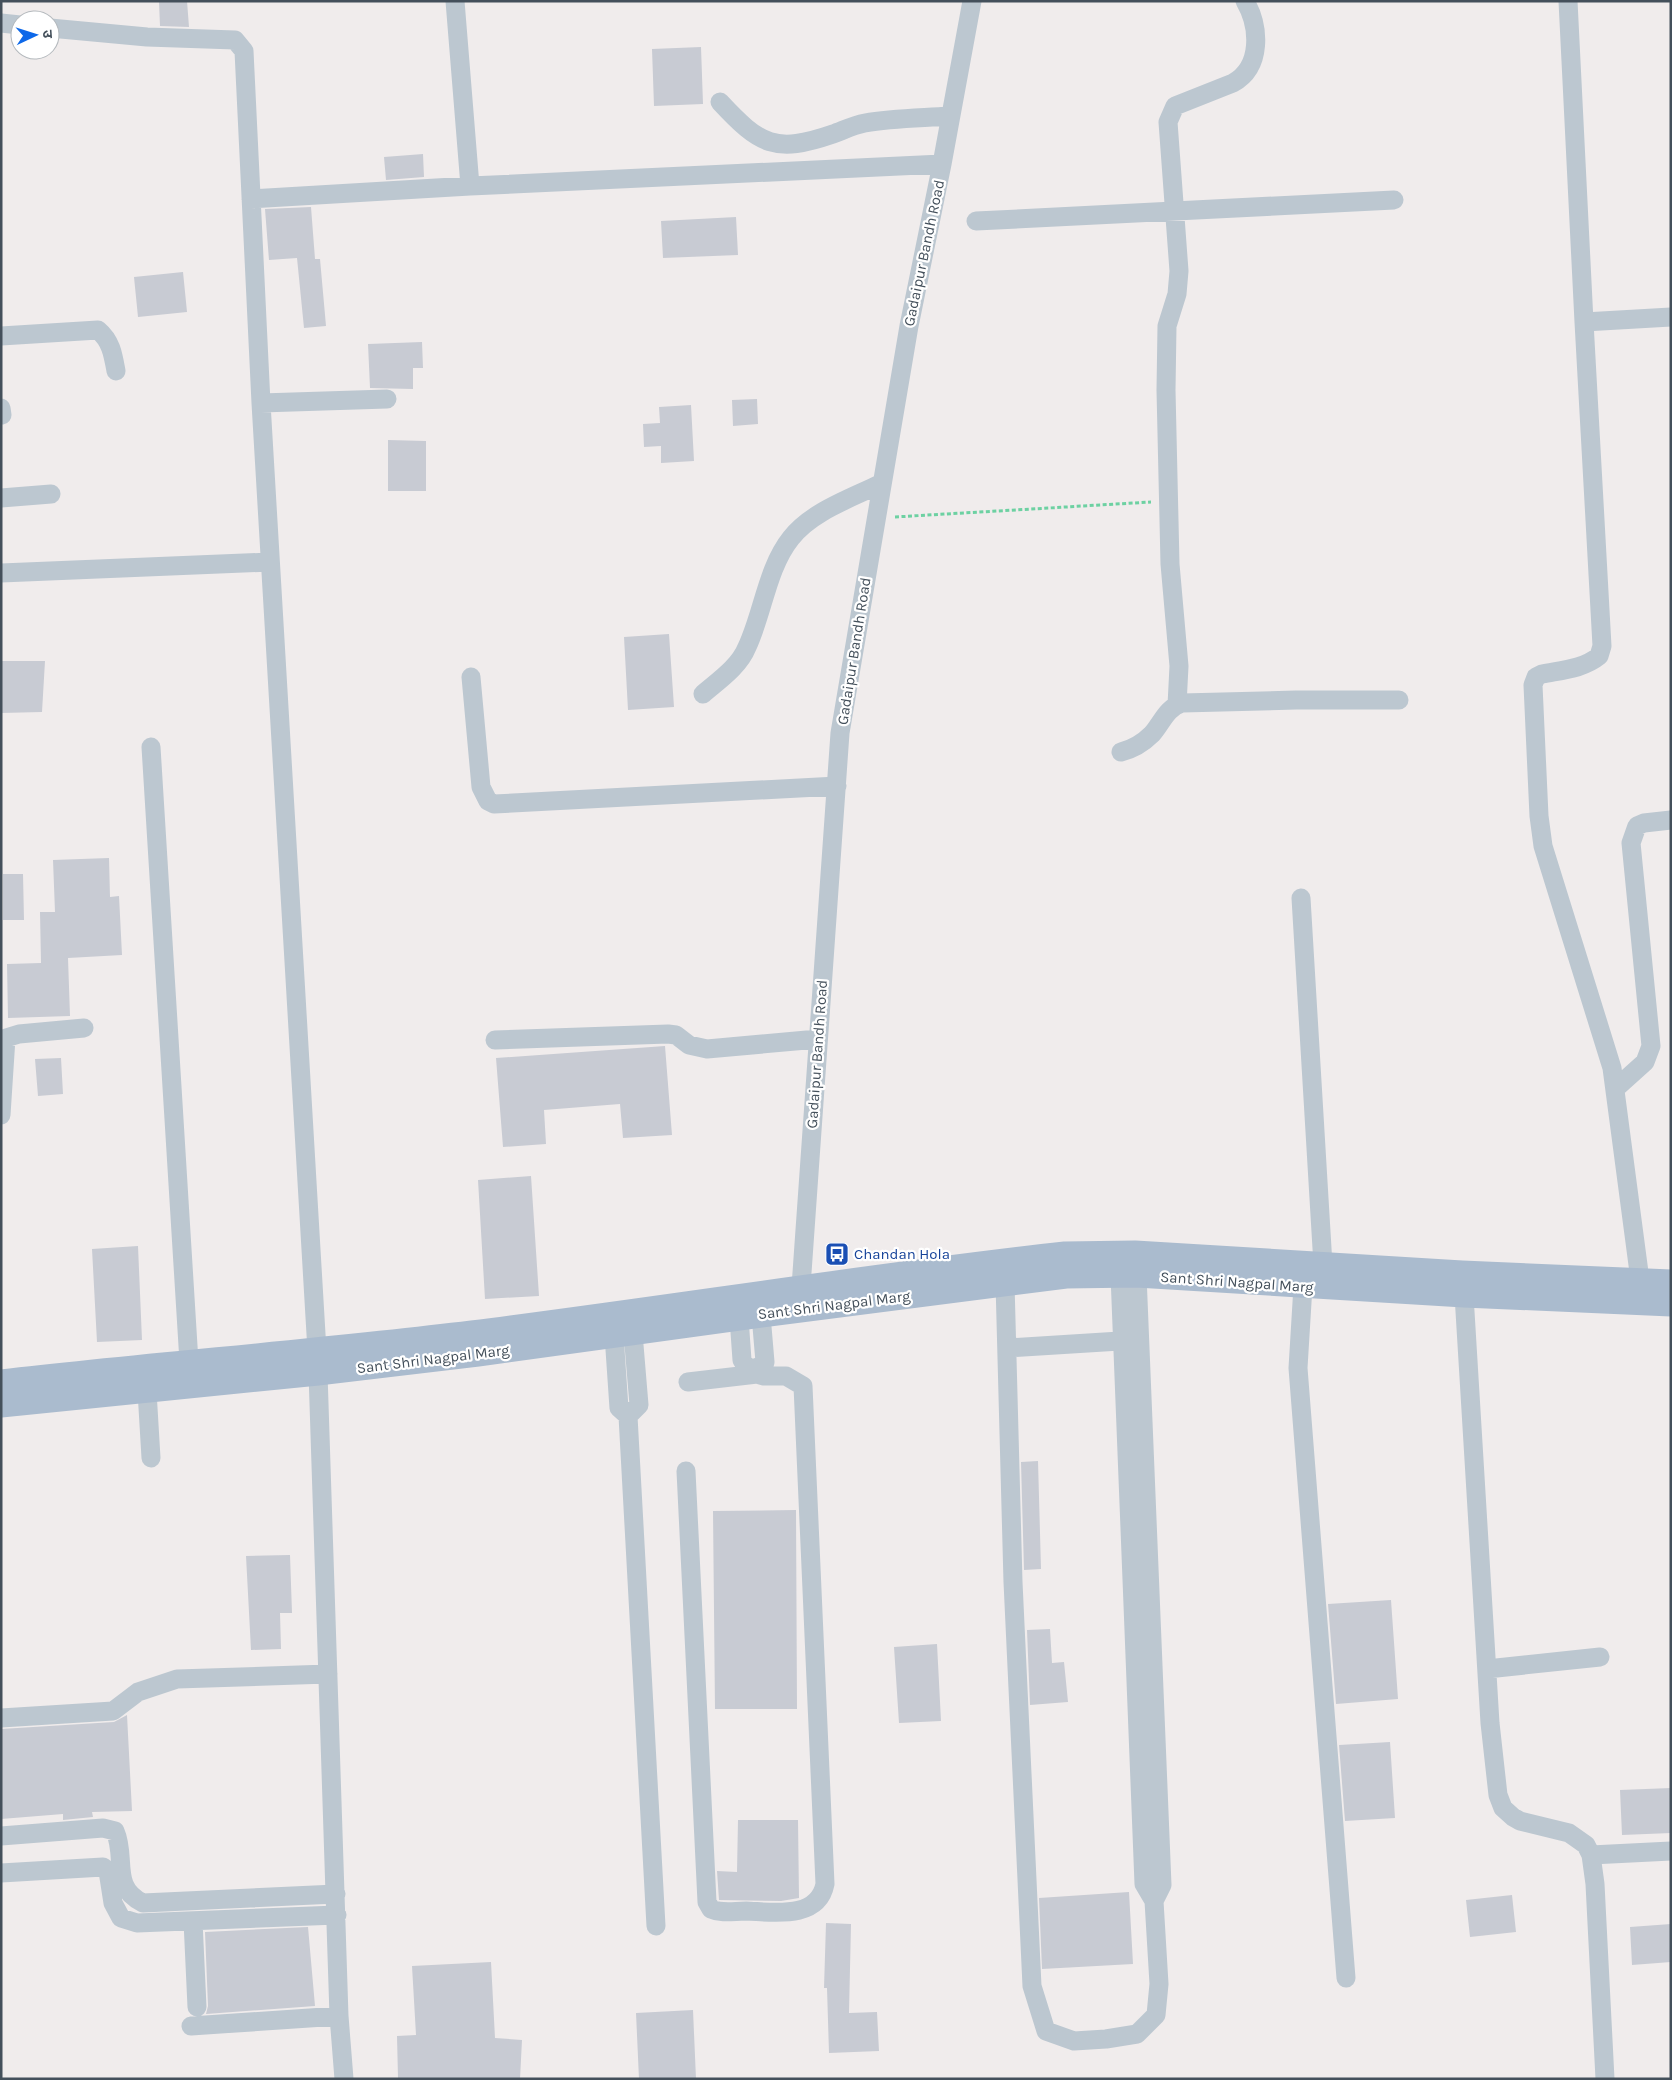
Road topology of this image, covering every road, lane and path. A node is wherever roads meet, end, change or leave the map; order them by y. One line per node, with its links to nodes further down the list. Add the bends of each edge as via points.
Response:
1 (455, 1): 9 (street)
2 (972, 1): 7 (street, Gadaipur Bandh Road)
3 (1245, 1): 12 (street, via 1255,27 1256,40 1248,71 1233,83 1175,106 1170,115 1168,134)
4 (1568, 1): 15 (street)
5 (60, 29): 10 (street, via 147,38 208,38 239,42 244,50)
6 (720, 102): 7 (street, via 742,126 758,138 775,144 806,142 865,123)
7 (949, 116): 8 (street, Gadaipur Bandh Road)
8 (942, 164): 9 (street); 22 (street, Gadaipur Bandh Road, via 908,326)
9 (470, 186): 10 (street)
10 (251, 199): 19 (street)
11 (1394, 200): 12 (street)
12 (1175, 211): 13 (street); 25 (street, via 1178,287 1167,334)
13 (976, 221)
14 (1671, 317): 15 (street)
15 (1584, 322): 41 (street, via 1602,646 1600,656 1592,662 1542,674 1536,677 1533,685 1543,846 1612,1068)
16 (1, 336): 17 (street, via 98,330 107,338)
17 (116, 371)
18 (387, 399): 19 (street)
19 (261, 403): 27 (street)
20 (1, 408): 21 (street)
21 (2, 415)
22 (882, 483): 26 (street, Gadaipur Bandh Road); 30 (street, via 816,516 792,536 781,552 747,649)
23 (51, 494): 24 (street)
24 (1, 498)
25 (1169, 501): 26 (path); 32 (street, via 1170,564 1179,666)
26 (876, 518): 35 (street, Gadaipur Bandh Road, via 840,733)
27 (270, 562): 28 (street); 57 (street)
28 (1, 573)
29 (471, 676): 35 (street, via 481,787 488,801 494,804)
30 (703, 694)
31 (1399, 700): 32 (street)
32 (1178, 705): 34 (street, via 1169,711 1148,738)
33 (151, 747): 56 (street)
34 (1121, 752)
35 (837, 786): 39 (street, Gadaipur Bandh Road)
36 (1671, 820): 41 (street, via 1637,826 1631,843 1651,1046 1646,1062)
37 (1301, 898): 43 (street)
38 (84, 1028): 42 (street, via 6,1038)
39 (818, 1039): 40 (street, via 707,1048 689,1046 676,1035 668,1034); 50 (street, Gadaipur Bandh Road)
40 (495, 1040)
41 (1615, 1089): 45 (street)
42 (1, 1115)
43 (1323, 1265): 45 (main road, Sant Shri Nagpal Marg); 50 (main road, Sant Shri Nagpal Marg, via 1135,1253 1065,1254)
44 (1128, 1275): 47 (main road, Sant Shri Nagpal Marg, via 1066,1276); 48 (main road, Sant Shri Nagpal Marg); 54 (street)
45 (1640, 1280): 46 (main road, Sant Shri Nagpal Marg)
46 (1671, 1282)
47 (1005, 1283): 50 (main road, Sant Shri Nagpal Marg); 55 (street)
48 (1303, 1286): 49 (main road, Sant Shri Nagpal Marg); 77 (street, via 1298,1368)
49 (1464, 1295): 51 (main road, Sant Shri Nagpal Marg); 66 (street)
50 (800, 1299): 52 (main road, Sant Shri Nagpal Marg); 57 (main road, Sant Shri Nagpal Marg, via 475,1332)
51 (1671, 1304)
52 (750, 1316): 53 (main road, Sant Shri Nagpal Marg); 58 (street, via 765,1355 765,1362)
53 (624, 1334): 57 (main road, Sant Shri Nagpal Marg, via 478,1354); 76 (street, via 639,1405 628,1416)
54 (1131, 1341): 55 (street); 55 (street, via 1162,1885 1154,1902 1160,1984 1156,2015 1138,2034 1074,2041 1046,2030 1032,1986 1013,1582)
55 (1007, 1348)
56 (189, 1362): 57 (main road, Sant Shri Nagpal Marg); 59 (main road, Sant Shri Nagpal Marg)
57 (318, 1362): 61 (main road, Sant Shri Nagpal Marg); 67 (street)
58 (757, 1371): 60 (street); 64 (street, via 764,1376 786,1376 803,1386 825,1884 823,1893 815,1902 789,1912 722,1912 711,1910 706,1902)
59 (1, 1382)
60 (688, 1382)
61 (147, 1391): 62 (main road, Sant Shri Nagpal Marg); 63 (street)
62 (1, 1405)
63 (150, 1458)
64 (686, 1471)
65 (1600, 1657): 66 (street)
66 (1487, 1669): 71 (street, via 1495,1776 1503,1808 1520,1822 1569,1833 1586,1845)
67 (328, 1674): 68 (street, via 177,1680 138,1692 113,1711); 73 (street)
68 (1, 1718)
69 (1, 1836): 73 (street, via 103,1828 115,1831 119,1840 123,1886 131,1897 143,1903)
70 (1671, 1851): 71 (street)
71 (1591, 1855): 82 (street)
72 (1, 1873): 75 (street, via 103,1867 108,1871 113,1903 121,1918 137,1923)
73 (336, 1894): 74 (street)
74 (337, 1915): 75 (street); 79 (street)
75 (193, 1921): 78 (street)
76 (656, 1926)
77 (1346, 1978)
78 (197, 2007)
79 (340, 2016): 80 (street); 81 (street)
80 (191, 2026)
81 (344, 2079)
82 (1606, 2079)

